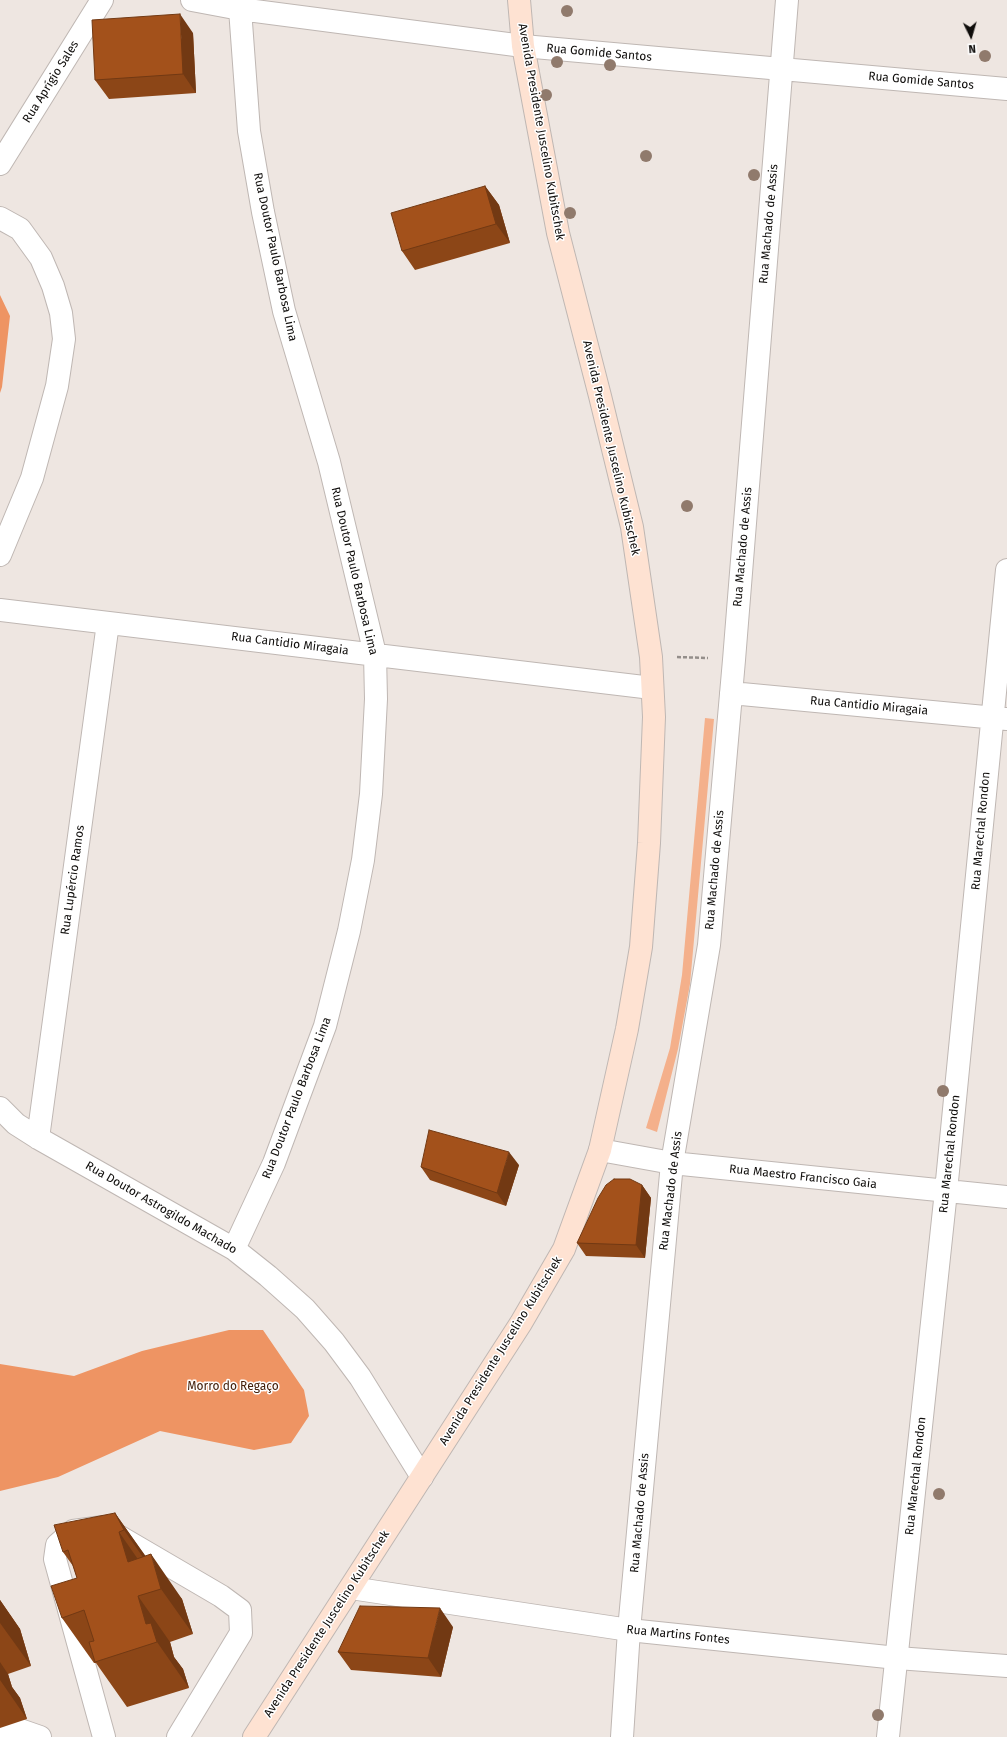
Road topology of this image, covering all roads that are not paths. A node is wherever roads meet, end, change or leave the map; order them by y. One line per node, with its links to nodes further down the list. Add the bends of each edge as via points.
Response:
1 (102, 0): 9 (street, Rua Aprígio Sales)
2 (192, 0): 5 (street, Rua Gomide Santos)
3 (519, 0): 6 (main road, Avenida Presidente Juscelino Kubitschek)
4 (787, 0): 7 (street, Rua Machado de Assis)
5 (240, 4): 6 (street, Rua Gomide Santos); 15 (street, Rua Doutor Paulo Barbosa Lima, via 249,131 263,212 284,311 329,462)
6 (523, 46): 7 (street, Rua Gomide Santos); 16 (main road, Avenida Presidente Juscelino Kubitschek, via 558,234 632,528 651,657)
7 (782, 69): 8 (street, Rua Gomide Santos); 17 (street, Rua Machado de Assis)
8 (1007, 89)
9 (0, 164)
10 (0, 218): 11 (street, via 20,229 40,258 53,286 64,339 58,386 32,478)
11 (0, 555)
12 (1007, 570): 18 (street, Rua Marechal Rondon)
13 (0, 610): 14 (street, Rua Cantidio Miragaia)
14 (108, 623): 15 (street, Rua Cantidio Miragaia); 20 (street, Rua Lupércio Ramos)
15 (375, 654): 16 (street, Rua Cantidio Miragaia); 25 (street, Rua Doutor Paulo Barbosa Lima, via 376,699 371,794 363,860 349,931 325,1026 310,1068 274,1163)
16 (652, 688): 21 (main road, Avenida Presidente Juscelino Kubitschek, via 654,717 649,843 641,947 627,1029)
17 (731, 693): 18 (street, Rua Cantidio Miragaia); 22 (street, Rua Machado de Assis, via 708,945)
18 (999, 719): 23 (street, Rua Marechal Rondon)
19 (0, 1108): 20 (street, Rua Doutor Astrogildo Machado, via 16,1124)
20 (38, 1138): 25 (street, Rua Doutor Astrogildo Machado)
21 (600, 1150): 22 (street, Rua Maestro Francisco Gaia); 26 (main road, Avenida Presidente Juscelino Kubitschek, via 564,1249 521,1323)
22 (672, 1163): 23 (street, Rua Maestro Francisco Gaia); 28 (street, Rua Machado de Assis)
23 (946, 1192): 24 (street, Rua Maestro Francisco Gaia); 29 (street, Rua Marechal Rondon)
24 (1007, 1197)
25 (234, 1249): 26 (street, Rua Doutor Astrogildo Machado, via 305,1309 334,1342 360,1378)
26 (422, 1477): 27 (main road, Avenida Presidente Juscelino Kubitschek)
27 (351, 1588): 28 (street, Rua Martins Fontes); 35 (main road, Avenida Presidente Juscelino Kubitschek)
28 (629, 1630): 29 (street, Rua Martins Fontes); 36 (street, Rua Machado de Assis)
29 (897, 1658): 30 (street, Rua Martins Fontes); 37 (street, Rua Marechal Rondon)
30 (1007, 1666)
31 (5, 1737): 32 (street, via 17,1729)
32 (40, 1737)
33 (104, 1737): 34 (street, via 55,1559 57,1545 72,1530 103,1527 221,1596 240,1610 241,1633)
34 (178, 1737)
35 (254, 1737)
36 (622, 1737)
37 (888, 1737)

